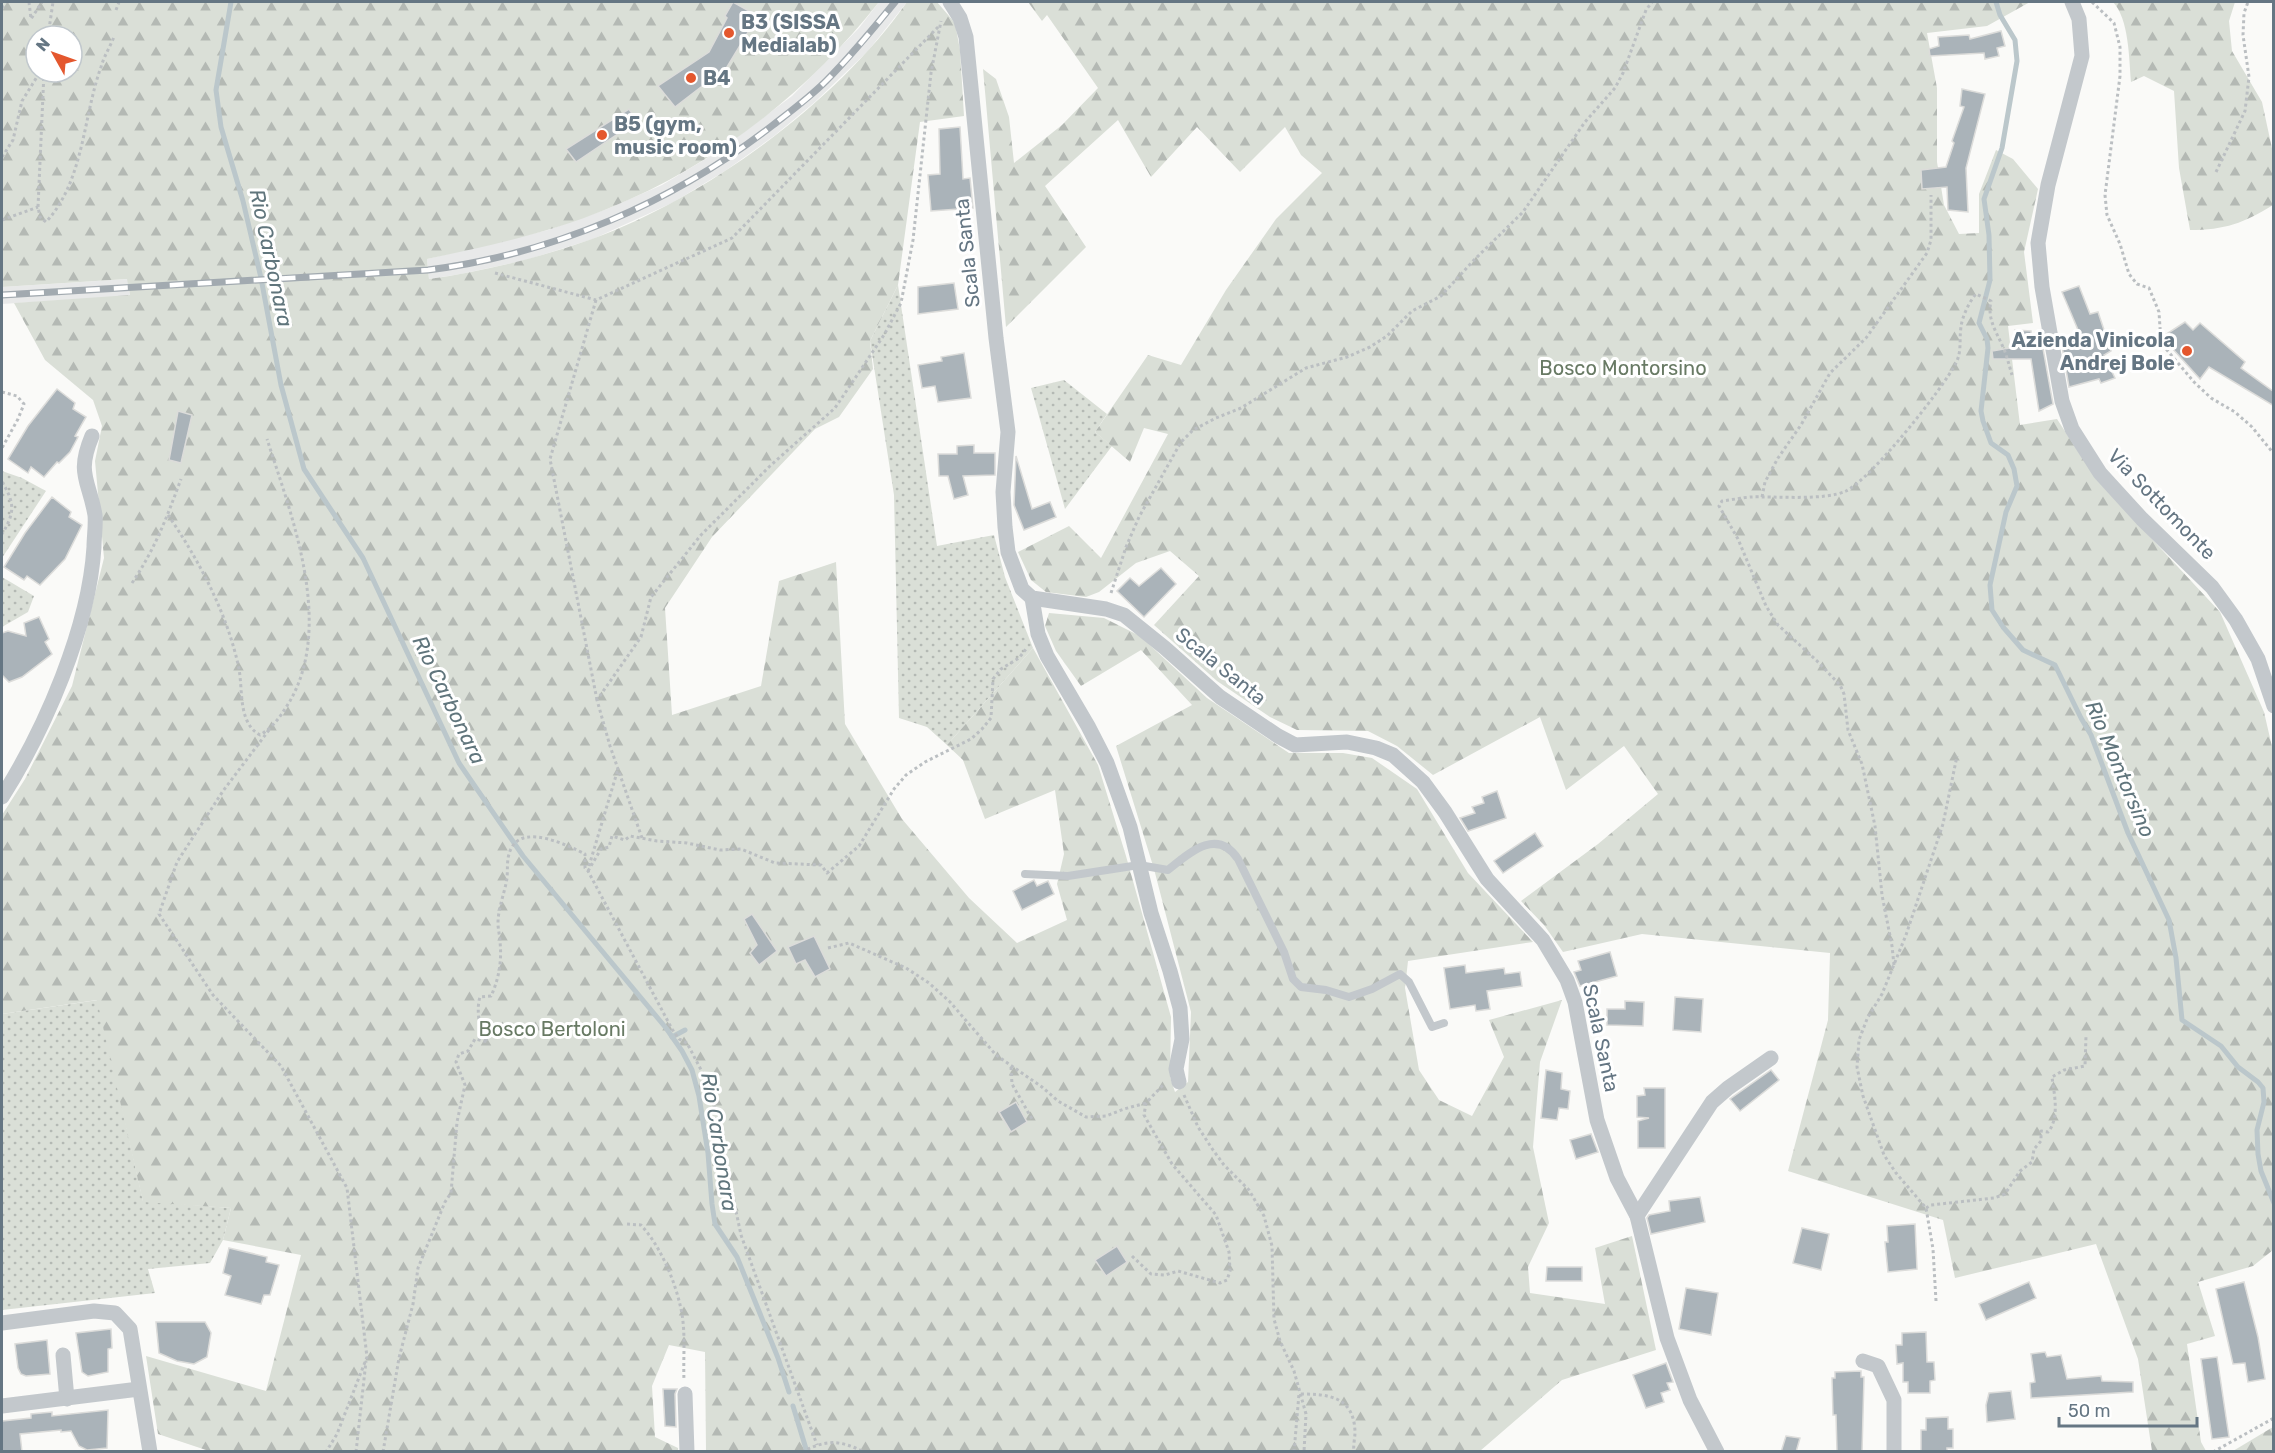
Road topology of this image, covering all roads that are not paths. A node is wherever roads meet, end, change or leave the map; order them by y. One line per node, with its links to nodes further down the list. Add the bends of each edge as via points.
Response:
1 (2072, 2): 5 (street, Via Sottomonte, via 2079,19 2082,56 2048,185 2038,243 2062,401 2072,429 2100,473 2212,586 2236,620 2258,659)
2 (947, 7): 4 (street, Scala Santa, via 960,18 966,37 1008,432 1003,492 1007,544 1022,589)
3 (92, 436): 6 (street, via 84,454 84,474 95,517 87,594 61,682 40,730)
4 (1032, 598): 7 (street, via 1038,634 1047,656 1107,763); 12 (street, Scala Santa, via 1124,615 1210,690 1287,741 1295,745 1357,743 1393,755 1423,782 1487,879 1543,940 1567,980 1575,1002 1596,1120 1617,1178)
5 (2274, 706)
6 (2, 797)
7 (1139, 865): 8 (lane, via 1068,876); 9 (lane, via 1168,870 1196,848 1215,845 1231,849 1293,979 1301,987 1349,997 1400,974 1409,982 1431,1027); 11 (street, via 1180,1008 1182,1039)
8 (1025, 874)
9 (1444, 1023)
10 (1771, 1058): 12 (street, via 1712,1102)
11 (1177, 1076)
12 (1637, 1216): 22 (street, Scala Santa, via 1667,1338 1690,1400)
13 (2, 1323): 16 (street, via 94,1311 115,1313 130,1329)
14 (63, 1355): 18 (street)
15 (1863, 1361): 23 (street, via 1878,1366 1894,1400)
16 (139, 1389): 18 (street); 20 (street)
17 (685, 1394): 21 (street)
18 (67, 1399): 19 (street)
19 (2, 1406)
20 (150, 1452)
21 (687, 1452)
22 (1717, 1452)
23 (1894, 1452)

